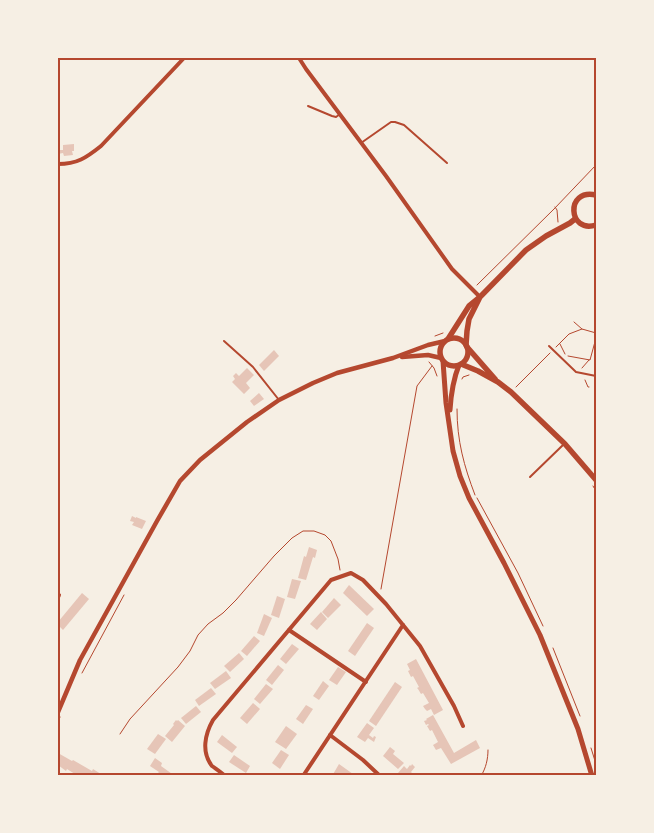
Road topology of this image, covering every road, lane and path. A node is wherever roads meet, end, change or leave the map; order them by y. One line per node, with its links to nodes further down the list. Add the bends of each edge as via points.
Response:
1 (184, 58): 7 (street, via 101,146 86,158)
2 (299, 58): 4 (street)
3 (308, 106): 4 (lane, via 336,117)
4 (340, 114): 5 (street)
5 (361, 143): 6 (lane, via 391,122 400,123); 15 (street, via 452,269)
6 (447, 163)
7 (58, 164)
8 (596, 165): 10 (path)
9 (596, 194): 11 (main road, via 578,198 574,208)
10 (555, 208): 13 (path); 14 (path)
11 (576, 219): 12 (main road, via 583,226); 13 (main road)
12 (596, 226)
13 (558, 230): 15 (main road, via 526,250)
14 (476, 286)
15 (480, 297): 20 (main road, via 469,306); 23 (main road, via 469,319)
16 (574, 322): 17 (path)
17 (582, 329): 18 (path); 22 (path, via 569,334)
18 (596, 333)
19 (596, 338): 22 (path, via 590,360 566,356)
20 (447, 340): 23 (main road, via 458,339); 26 (street); 28 (main road, via 440,348)
21 (224, 341): 35 (lane, via 253,367)
22 (560, 344): 25 (path)
23 (466, 346): 29 (main road, via 467,357); 33 (main road)
24 (549, 346): 25 (lane)
25 (553, 350): 31 (lane, via 576,372); 34 (path)
26 (393, 358): 28 (street, via 428,355); 35 (street, via 337,373)
27 (428, 360): 43 (path, via 432,366 417,386)
28 (442, 360): 29 (main road, via 449,365); 37 (main road)
29 (460, 365): 33 (main road); 37 (main road, via 451,391)
30 (472, 374): 32 (path)
31 (596, 375): 36 (lane)
32 (460, 382)
33 (498, 382): 38 (main road)
34 (514, 390)
35 (279, 400): 48 (street, via 216,446 180,481 80,660)
36 (596, 404)
37 (449, 420): 58 (main road, via 452,451 469,498 540,635 578,729)
38 (565, 444): 39 (lane); 40 (main road)
39 (530, 477)
40 (596, 480)
41 (342, 576): 43 (street, via 351,573); 45 (street, via 331,580); 51 (path, via 331,541 325,535 303,531 292,538 236,600 198,635 190,651)
42 (123, 596): 46 (path)
43 (380, 597): 44 (street)
44 (404, 625): 47 (street); 50 (street, via 424,654)
45 (289, 630): 47 (street); 54 (street, via 207,730 206,756 213,767)
46 (78, 680)
47 (366, 682): 52 (street)
48 (60, 713): 49 (path)
49 (58, 723)
50 (463, 726)
51 (120, 734)
52 (330, 735): 55 (street); 56 (street)
53 (488, 750): 57 (path)
54 (226, 776)
55 (303, 776)
56 (380, 776)
57 (482, 776)
58 (592, 776)

